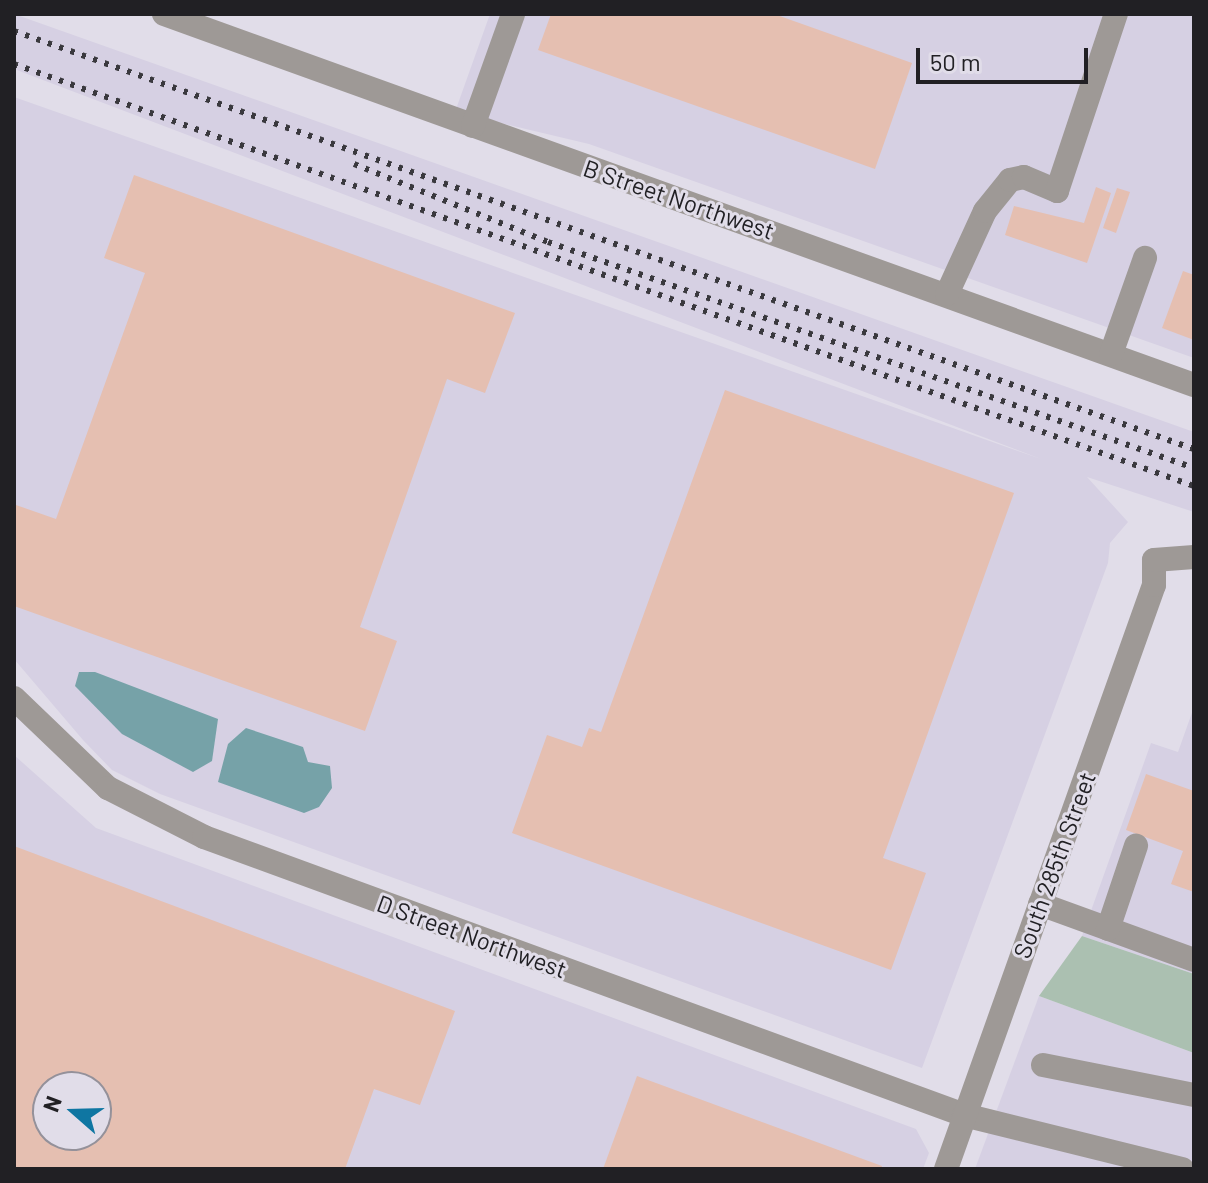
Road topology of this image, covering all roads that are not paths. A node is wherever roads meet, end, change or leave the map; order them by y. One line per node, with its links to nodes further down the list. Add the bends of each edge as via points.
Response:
1 (164, 14): 4 (street, B Street Northwest)
2 (513, 14): 4 (street)
3 (1116, 14): 6 (street, via 1057,191 1024,177 1010,180 985,211)
4 (473, 126): 6 (street, B Street Northwest)
5 (1145, 258): 7 (street)
6 (947, 294): 7 (street, B Street Northwest)
7 (1111, 354): 8 (street, B Street Northwest)
8 (1194, 385)
9 (1194, 557): 12 (street, South 285th Street, via 1154,560 1154,585)
10 (14, 698): 17 (street, D Street Northwest, via 84,770 169,822)
11 (1136, 846): 13 (street)
12 (1040, 904): 13 (street); 17 (street, South 285th Street)
13 (1108, 929): 14 (street)
14 (1194, 960)
15 (1043, 1065): 16 (street)
16 (1194, 1095)
17 (964, 1115): 18 (street, South 285th Street); 19 (street, D Street Northwest)
18 (946, 1169)
19 (1182, 1169)

